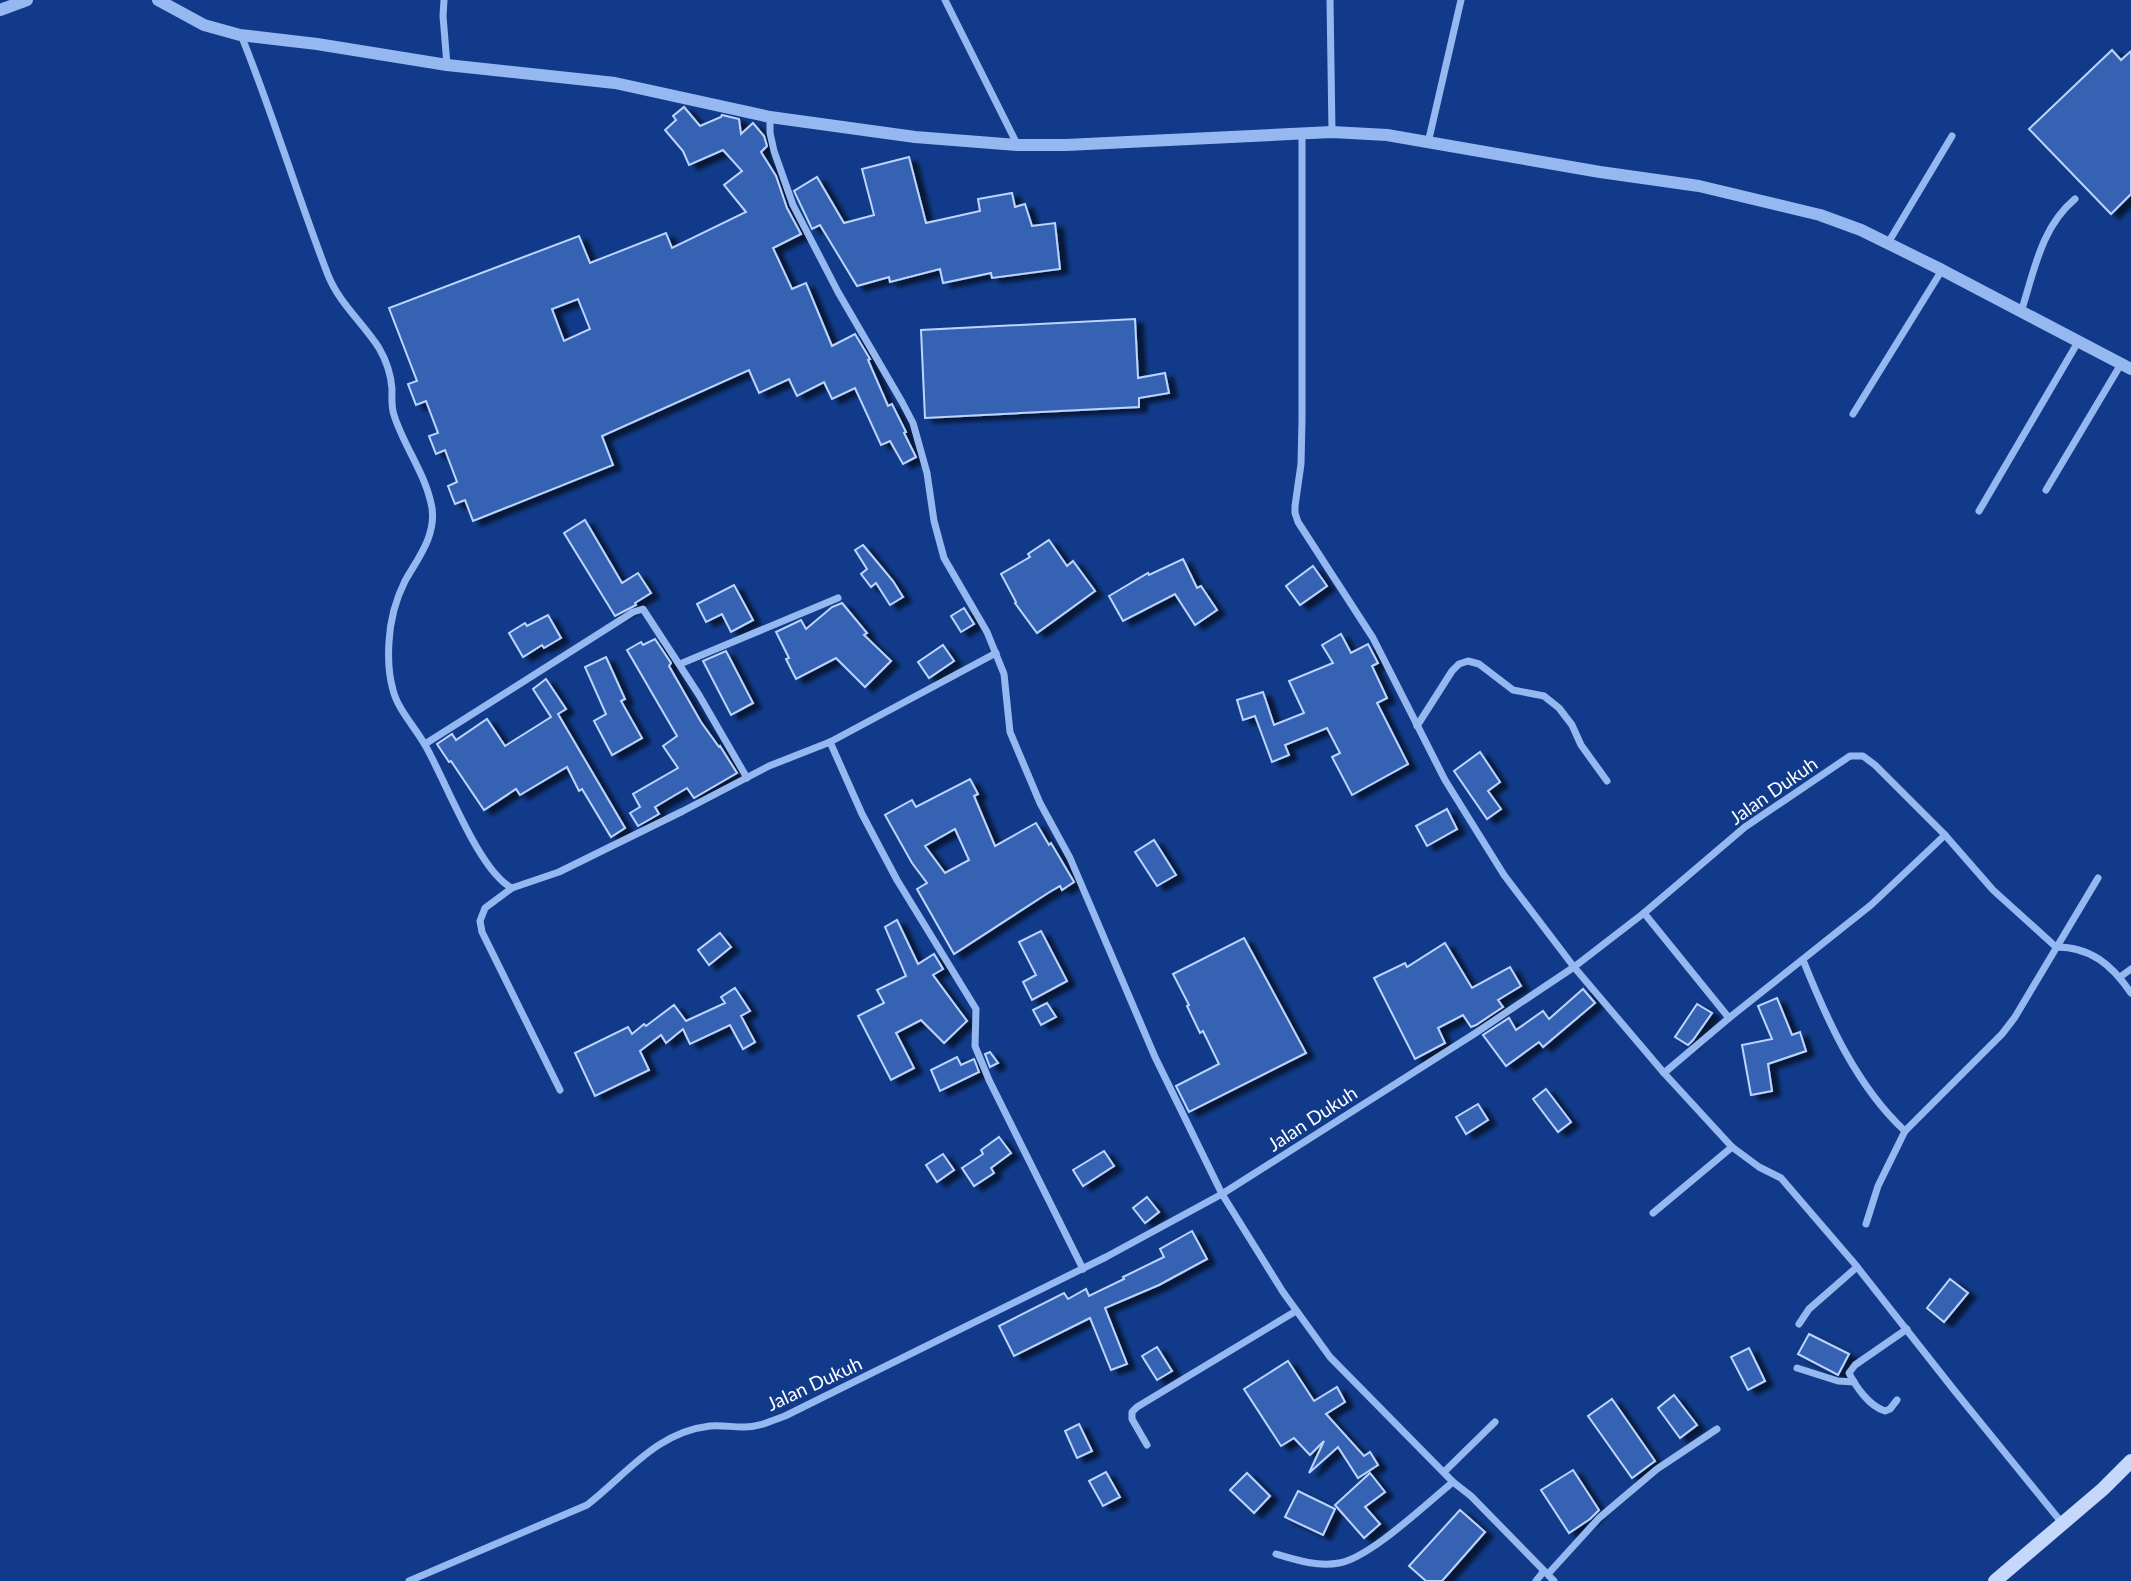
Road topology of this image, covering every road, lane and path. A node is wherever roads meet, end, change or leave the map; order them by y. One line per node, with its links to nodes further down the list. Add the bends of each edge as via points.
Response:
1 (27, 0): 7 (street)
2 (158, 0): 8 (street, via 204,25)
3 (444, 0): 9 (street)
4 (945, 0): 15 (street)
5 (1329, 0): 11 (street)
6 (1461, 0): 14 (street)
7 (0, 10)
8 (240, 35): 9 (street); 30 (street, via 328,277 379,348 390,378 394,414 427,486 432,524 426,546 396,603 389,642 393,690)
9 (447, 65): 10 (street, via 615,83)
10 (770, 117): 15 (street, via 915,137); 26 (street, via 774,151 793,205 913,424 944,558)
11 (1332, 132): 12 (street); 14 (street)
12 (1301, 135): 15 (street); 28 (street, via 1301,442 1295,513 1373,638)
13 (1952, 136): 17 (street)
14 (1428, 143): 17 (street, via 1699,186 1821,215)
15 (1017, 145)
16 (2075, 199): 19 (street, via 2064,207 2044,238)
17 (1888, 243): 18 (street)
18 (1942, 270): 19 (street); 22 (street)
19 (2021, 312): 20 (street)
20 (2078, 342): 21 (street); 24 (street)
21 (2126, 367): 23 (street)
22 (1853, 414)
23 (2046, 490)
24 (1979, 511)
25 (838, 598): 27 (street)
26 (996, 653): 29 (street); 48 (street, via 1004,674 1010,732 1155,1057)
27 (680, 664): 30 (street, via 645,611 638,609); 31 (street)
28 (1417, 726): 32 (street, via 1452,671 1468,661 1479,664 1513,690 1544,696 1559,708); 39 (street, via 1480,839)
29 (830, 743): 31 (street); 52 (street, via 897,880 976,1009 975,1046)
30 (425, 744): 35 (street, via 478,851 497,878)
31 (747, 778): 35 (street, via 559,872)
32 (1607, 781)
33 (1945, 835): 36 (street, Jalan Dukuh, via 1875,765 1863,756 1850,756 1745,827); 37 (street, Jalan Dukuh, via 1993,890); 38 (street, via 1871,905)
34 (2098, 878): 37 (street)
35 (512, 888): 45 (street, via 485,908 482,932)
36 (1644, 914): 39 (street, Jalan Dukuh); 43 (street)
37 (2056, 947): 41 (street, Jalan Dukuh, via 2100,960); 46 (street, via 2002,1034)
38 (1803, 960): 43 (street); 46 (street, via 1856,1069 1875,1099)
39 (1574, 967): 44 (street); 48 (street, Jalan Dukuh)
40 (2131, 968): 41 (street)
41 (2120, 977): 42 (street, Jalan Dukuh)
42 (2131, 993)
43 (1729, 1018): 44 (street)
44 (1664, 1073): 47 (street)
45 (560, 1090)
46 (1905, 1131): 50 (street, via 1878,1186)
47 (1732, 1147): 49 (street); 51 (street, via 1781,1178)
48 (1222, 1194): 52 (street, Jalan Dukuh); 53 (street)
49 (1653, 1213)
50 (1866, 1224)
51 (1857, 1267): 54 (street, via 1809,1309); 55 (street)
52 (1083, 1269): 68 (street, Jalan Dukuh, via 785,1416 757,1426 709,1426 662,1443 587,1505)
53 (1296, 1311): 61 (street, via 1137,1407 1132,1419); 63 (street, via 1330,1357)
54 (1799, 1324)
55 (1907, 1329): 57 (street, via 1851,1369); 65 (street)
56 (1797, 1368): 57 (street)
57 (1854, 1382): 58 (street, via 1879,1409 1890,1409)
58 (1897, 1400)
59 (1495, 1422): 63 (street)
60 (1717, 1429): 67 (street, via 1657,1469 1599,1518)
61 (1147, 1444)
62 (2131, 1461): 65 (main road)
63 (1444, 1472): 64 (street)
64 (1453, 1482): 66 (street, via 1354,1558 1320,1564); 67 (street)
65 (2062, 1524): 71 (main road)
66 (1276, 1554)
67 (1546, 1573): 69 (street); 70 (street)
68 (409, 1581)
69 (1536, 1581)
70 (1555, 1581)
71 (1995, 1581)

